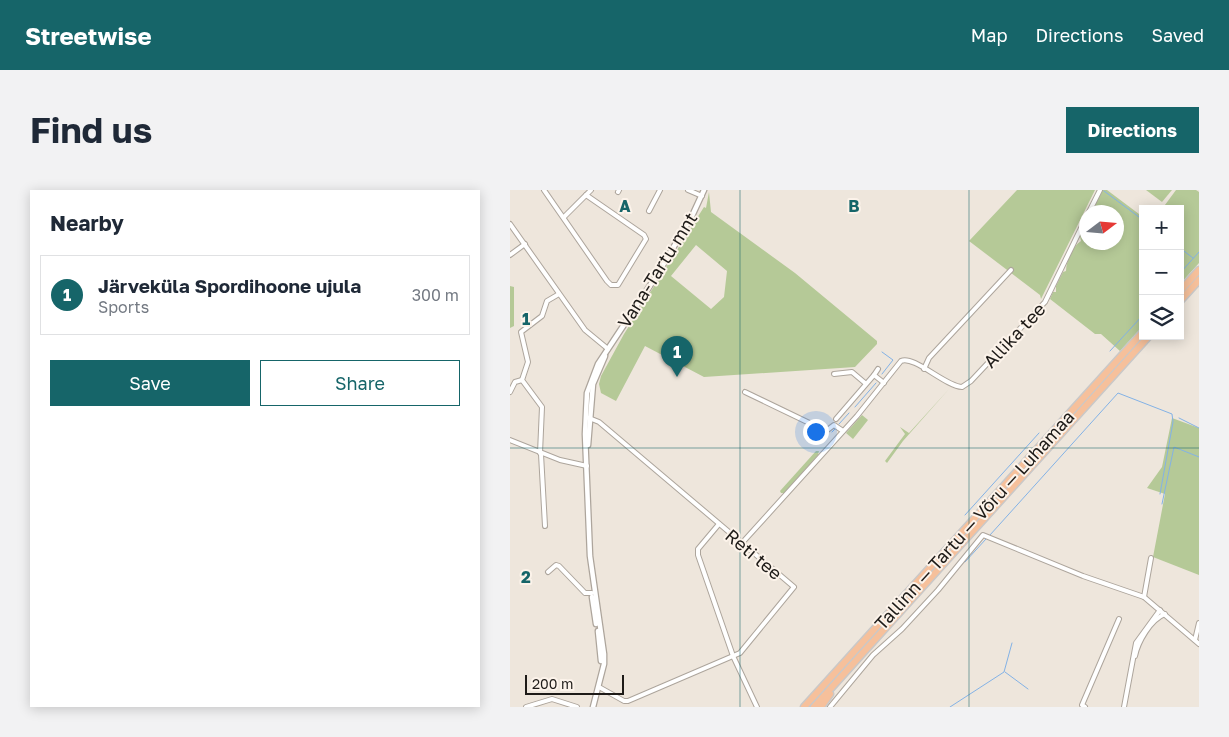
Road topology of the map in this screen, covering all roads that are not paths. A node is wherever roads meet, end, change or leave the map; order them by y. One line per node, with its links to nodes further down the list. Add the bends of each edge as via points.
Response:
1 (544, 190): 11 (street)
2 (590, 190): 7 (street)
3 (660, 190): 10 (street)
4 (688, 190): 8 (street)
5 (704, 190): 8 (street, Vana-Tartu mnt)
6 (1100, 190): 9 (street)
7 (586, 195): 11 (street); 11 (street, via 646,239 618,285 611,285)
8 (702, 196): 24 (street, Vana-Tartu mnt)
9 (1092, 205)
10 (648, 211)
11 (564, 217)
12 (510, 224): 14 (street)
13 (1079, 232): 26 (street, Allika tee, via 1045,302 971,381 962,387 952,385)
14 (525, 244): 15 (street); 20 (street)
15 (510, 255)
16 (1010, 270): 26 (street, via 929,358)
17 (1199, 270): 19 (highway)
18 (1199, 280): 21 (highway)
19 (1184, 287)
20 (559, 294): 24 (street, via 590,336); 29 (street, via 547,301 542,316 521,330 528,362)
21 (1184, 297)
22 (1139, 336): 63 (highway, Tallinn — Tartu — Võru — Luhamaa)
23 (1144, 340): 56 (highway, Tallinn — Tartu — Võru — Luhamaa)
24 (608, 349): 34 (street, Vana-Tartu mnt, via 590,384)
25 (878, 368): 28 (street)
26 (924, 369): 31 (street, Allika tee, via 904,359)
27 (834, 374): 30 (street, via 852,372)
28 (874, 375): 30 (street); 31 (street)
29 (522, 380): 32 (street, via 515,382); 38 (street, via 542,407)
30 (866, 383): 35 (street)
31 (884, 383): 36 (street)
32 (510, 392)
33 (745, 392): 36 (street, via 826,430 834,425)
34 (587, 418): 39 (street, Vana-Tartu mnt); 40 (street, Reti tee, via 593,418)
35 (836, 419)
36 (843, 431): 42 (street)
37 (510, 440): 38 (street)
38 (540, 453): 39 (street); 41 (street)
39 (587, 466): 43 (street, Vana-Tartu mnt)
40 (719, 524): 42 (street, Reti tee); 54 (street, via 698,549 698,555)
41 (545, 526)
42 (742, 543): 54 (street, Reti tee, via 794,587 740,653)
43 (590, 556): 46 (street, Vana-Tartu mnt); 57 (street, Vana-Tartu mnt, via 604,648)
44 (1151, 558): 47 (street)
45 (548, 572): 46 (street, via 559,566 585,593)
46 (592, 593): 57 (street, Vana-Tartu mnt)
47 (1144, 597): 48 (street); 66 (street, via 1082,576 983,535 902,630 872,655)
48 (1160, 610): 49 (street); 55 (street, via 1136,642)
49 (1164, 614): 52 (street); 55 (street, via 1142,638)
50 (1119, 620): 67 (street, via 1082,705)
51 (1199, 623): 52 (street)
52 (1194, 640): 53 (street)
53 (1199, 644)
54 (733, 656): 58 (street, Reti tee, via 628,701); 62 (street)
55 (1132, 666): 68 (street)
56 (850, 667): 64 (highway, Tallinn — Tartu — Võru — Luhamaa); 65 (highway)
57 (602, 670): 58 (street, Vana-Tartu mnt)
58 (599, 687): 61 (street, Vana-Tartu mnt)
59 (526, 707): 60 (street, via 552,699)
60 (577, 707)
61 (593, 707)
62 (757, 707)
63 (804, 707)
64 (814, 707)
65 (821, 707)
66 (830, 707)
67 (1085, 707)
68 (1124, 707)

